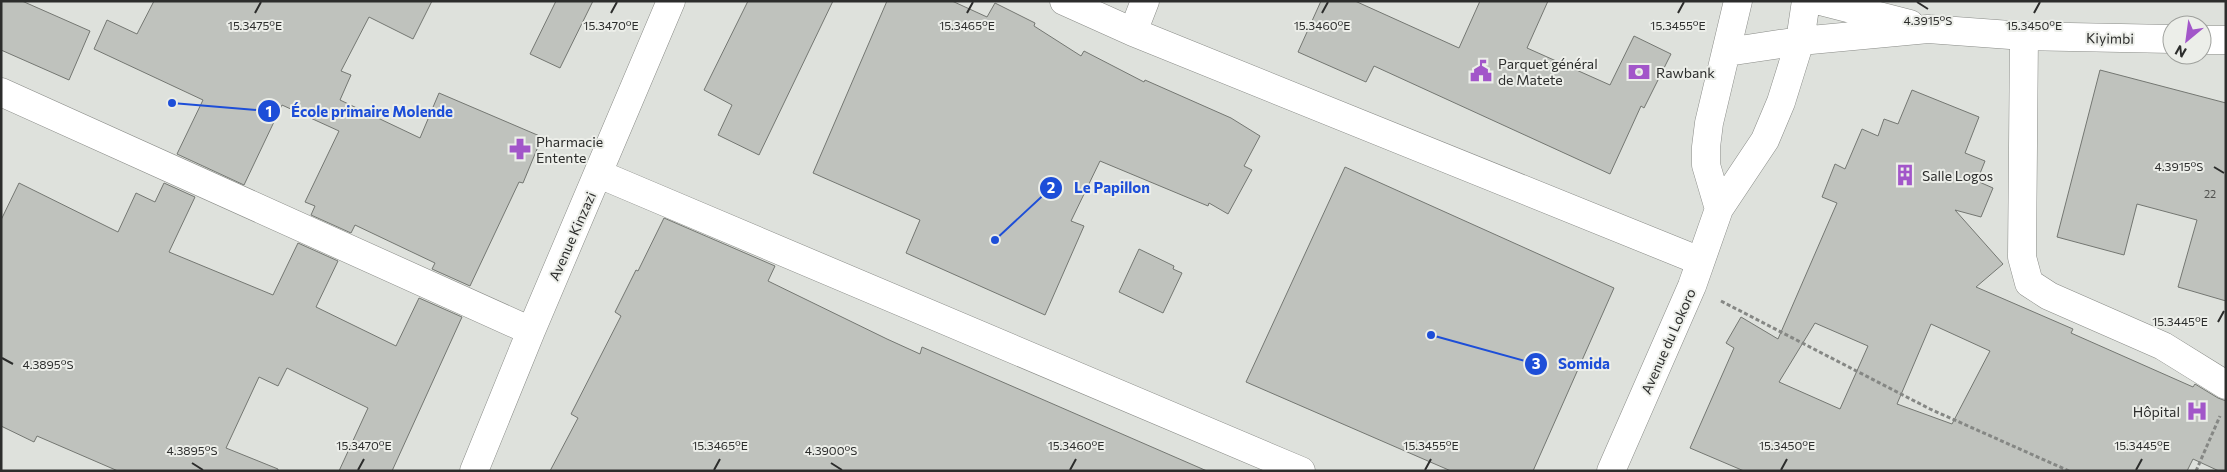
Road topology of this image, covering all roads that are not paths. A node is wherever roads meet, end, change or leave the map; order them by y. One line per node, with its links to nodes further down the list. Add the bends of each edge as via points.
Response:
1 (672, 1): 16 (street, Avenue Kinzazi)
2 (1064, 1): 8 (street)
3 (1145, 1): 8 (street)
4 (1738, 1): 14 (street)
5 (1806, 1): 13 (street, Avenue du Lokoro)
6 (1820, 1): 7 (street, Kiyimbi)
7 (1928, 29): 9 (street, Kiyimbi); 13 (street, Kiyimbi)
8 (1133, 32): 18 (street)
9 (2024, 36): 10 (street, Kiyimbi); 20 (street, via 2022,257 2029,282 2049,296 2163,346)
10 (2162, 39)
11 (2212, 40): 12 (street)
12 (2226, 40)
13 (1800, 42): 14 (street, Kiyimbi); 17 (street, Avenue du Lokoro, via 1764,140)
14 (1728, 52): 17 (street, via 1706,147 1706,165)
15 (1, 92): 19 (street)
16 (599, 174): 19 (street, Avenue Kinzazi); 22 (street)
17 (1719, 209): 18 (street, Avenue du Lokoro)
18 (1696, 273): 23 (street, Avenue du Lokoro)
19 (530, 331): 21 (street, Avenue Kinzazi)
20 (2224, 398)
21 (474, 471)
22 (1301, 471)
23 (1611, 471)

